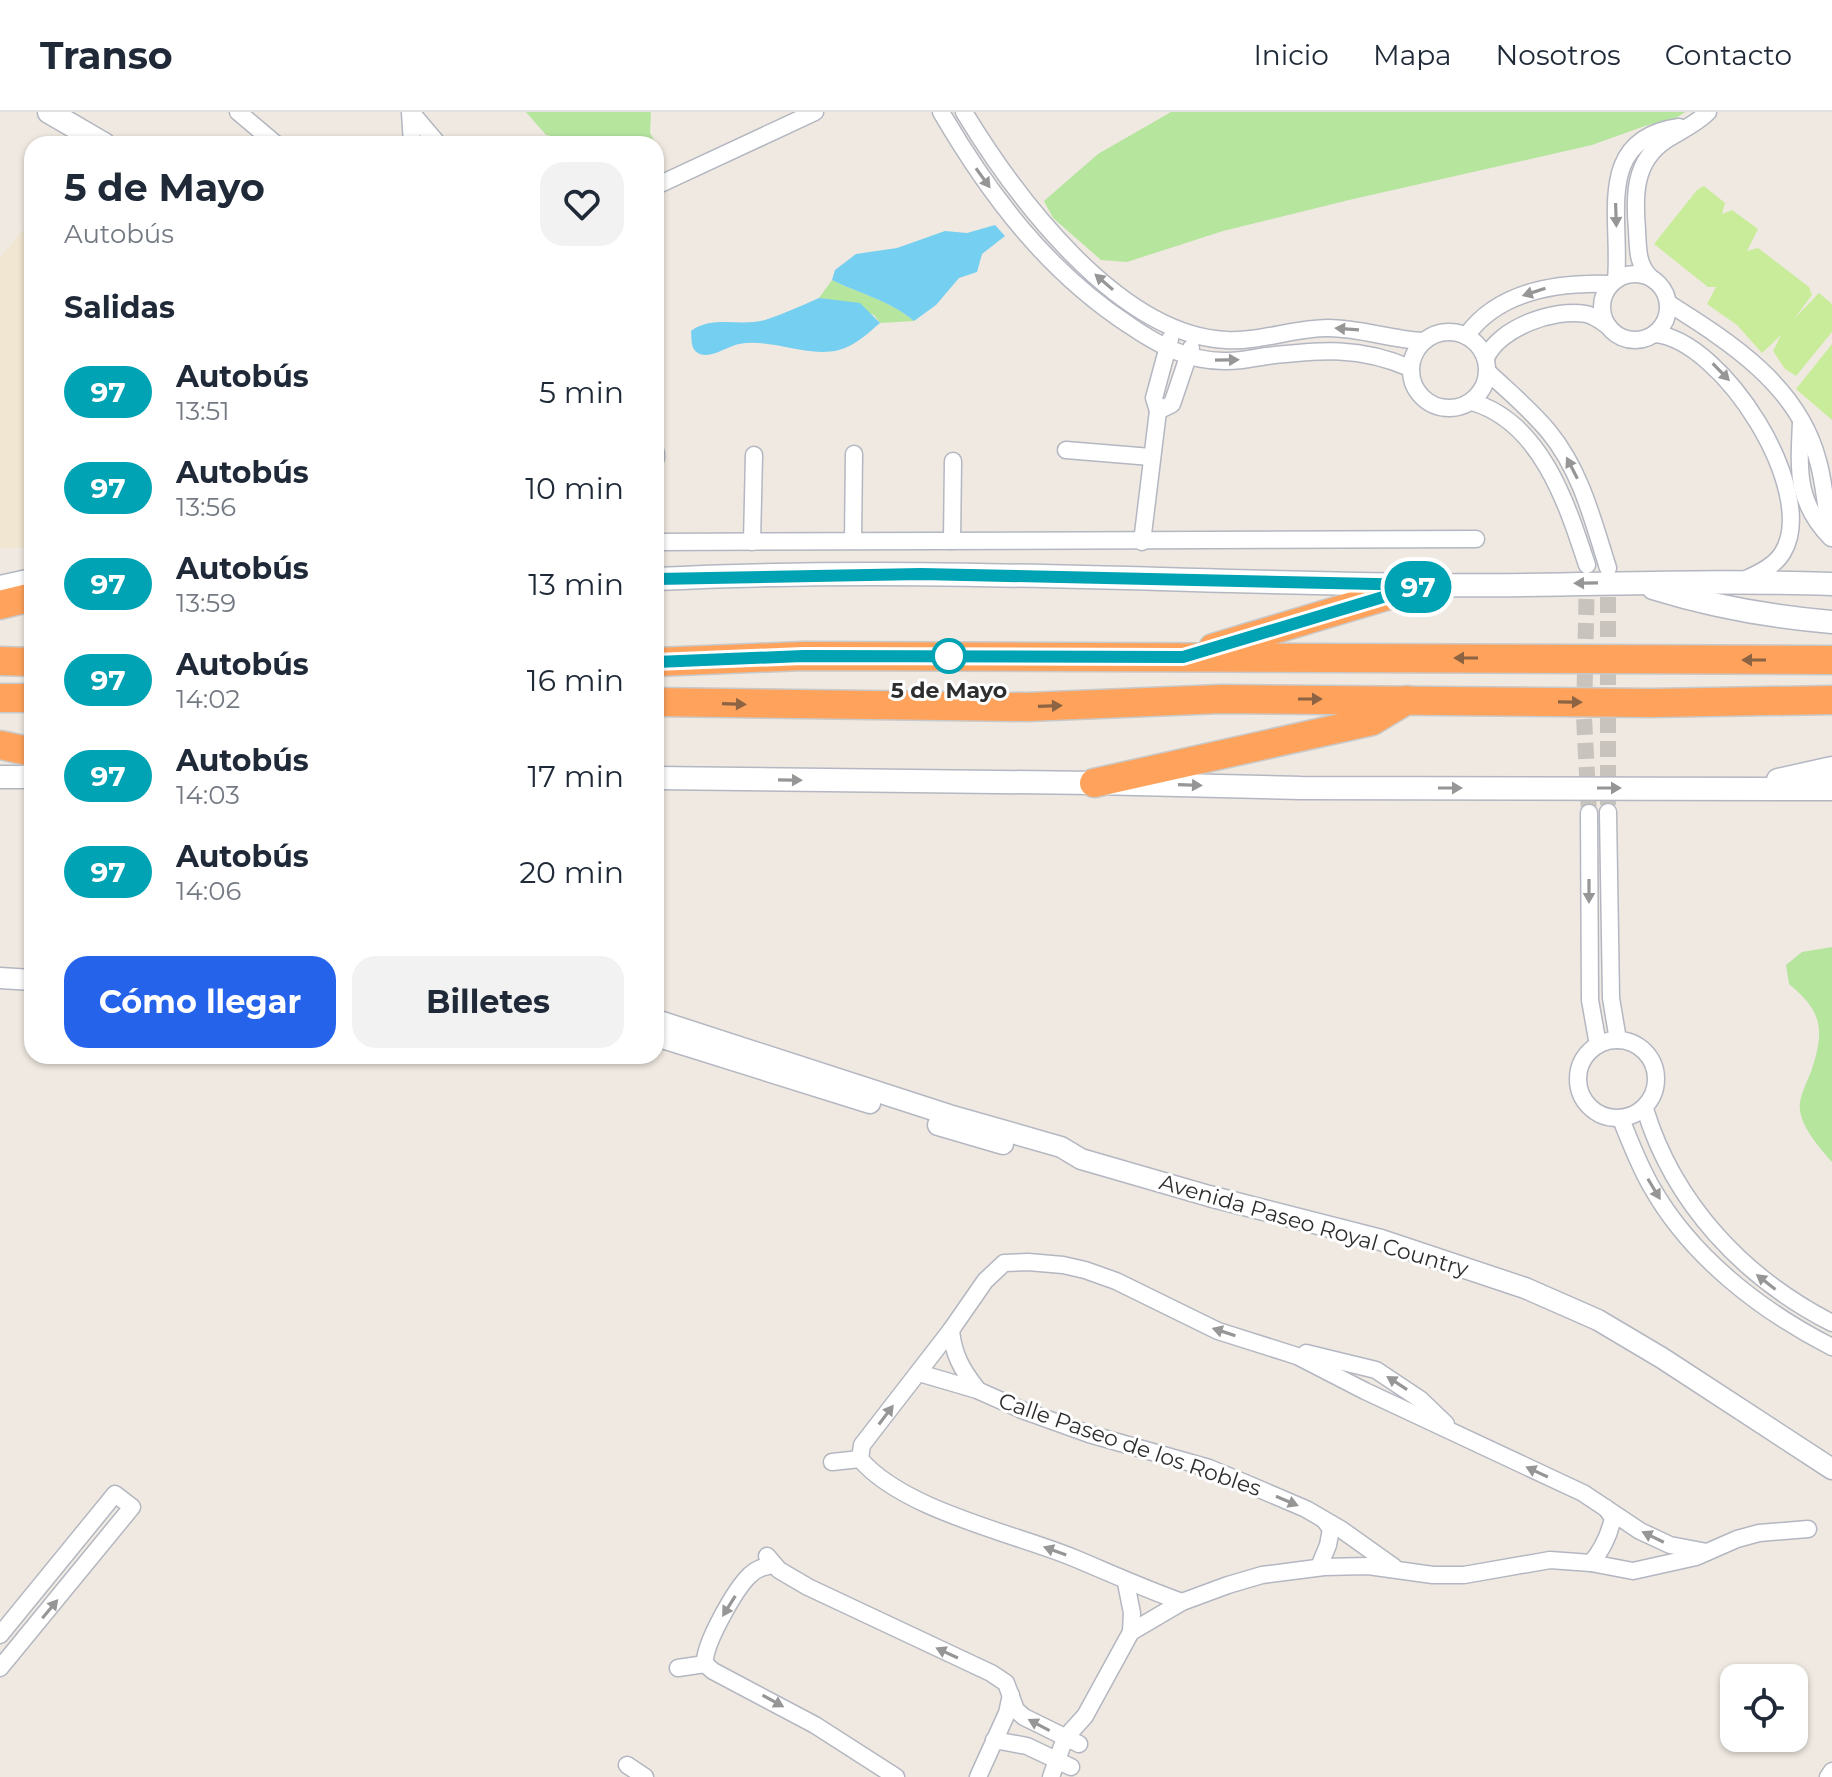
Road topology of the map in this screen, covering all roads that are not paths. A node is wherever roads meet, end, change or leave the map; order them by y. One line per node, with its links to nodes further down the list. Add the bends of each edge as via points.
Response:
1 (49, 112): 9 (main road)
2 (238, 112): 10 (street)
3 (411, 112): 11 (street); 12 (street)
4 (815, 112): 13 (street)
5 (941, 112): 25 (street, one-way to 25, via 964,152 1045,258 1098,305)
6 (964, 112): 20 (street, one-way to 6, via 1119,295 1058,241)
7 (1708, 112): 8 (street)
8 (1689, 125): 14 (street, via 1645,136 1625,157); 15 (street, via 1647,158)
9 (87, 136)
10 (266, 136)
11 (412, 136)
12 (431, 136)
13 (664, 182)
14 (1618, 183): 15 (street); 17 (street, one-way to 17)
15 (1636, 184): 16 (street, via 1639,261)
16 (1650, 277): 17 (street, via 1627,275); 18 (street)
17 (1614, 282): 19 (street, via 1604,297); 23 (street, one-way to 23, via 1537,290 1486,314)
18 (1668, 303): 21 (street, via 1668,315); 31 (street, via 1730,342)
19 (1608, 326): 21 (street, via 1622,337 1639,340); 27 (street, via 1585,314 1552,316 1504,333 1490,348)
20 (1174, 328): 22 (street); 25 (street)
21 (1655, 334): 37 (street, one-way to 37, via 1695,349 1736,389)
22 (1195, 335): 24 (street, one-way to 22, via 1325,328 1227,341); 26 (street)
23 (1466, 336): 24 (street, via 1442,332); 27 (street, via 1478,345)
24 (1424, 341): 28 (street)
25 (1167, 348): 26 (street); 30 (street, via 1154,398)
26 (1188, 356): 28 (street, one-way to 28, via 1225,361 1327,349 1359,351); 30 (street, via 1172,404)
27 (1487, 365): 29 (street, via 1483,389); 46 (street, one-way to 27, via 1569,461 1529,408)
28 (1410, 368): 29 (street, via 1413,385 1438,408)
29 (1472, 402): 45 (street, via 1487,406 1517,429 1537,453 1564,496)
30 (1158, 411): 35 (street)
31 (1801, 417): 37 (street); 38 (street, via 1818,459)
32 (1066, 450): 35 (street)
33 (854, 454): 40 (street)
34 (754, 455): 43 (street)
35 (1151, 457): 44 (street)
36 (953, 461): 41 (street)
37 (1796, 498): 38 (street); 48 (street, via 1784,550 1768,567)
38 (1832, 536)
39 (1476, 539): 44 (street)
40 (853, 541): 41 (street); 43 (street)
41 (952, 541): 44 (street)
42 (664, 542): 43 (street)
43 (752, 542)
44 (1142, 542)
45 (1587, 565)
46 (1608, 568)
47 (664, 579): 52 (main road, via 921,574)
48 (1742, 581): 50 (main road); 51 (main road)
49 (24, 582): 53 (main road)
50 (1631, 582): 52 (main road, one-way to 52); 56 (main road, via 1701,603)
51 (1832, 584)
52 (1423, 585): 57 (highway)
53 (0, 587)
54 (24, 599): 55 (highway)
55 (0, 605)
56 (1832, 622)
57 (1183, 657): 58 (highway, one-way to 57); 61 (highway, via 803,656)
58 (1832, 660)
59 (0, 661): 60 (highway)
60 (24, 662)
61 (664, 662)
62 (0, 698): 63 (highway)
63 (24, 698)
64 (1407, 700): 65 (highway, one-way to 65); 66 (highway, one-way to 64, via 1027,707 1221,699); 73 (highway, via 1372,721)
65 (1832, 700)
66 (664, 702)
67 (0, 745): 68 (highway)
68 (24, 750)
69 (1832, 768): 74 (main road)
70 (0, 777): 71 (main road)
71 (24, 777)
72 (664, 778): 73 (main road, one-way to 73)
73 (1094, 783): 74 (main road, one-way to 74)
74 (1747, 787): 75 (main road)
75 (1832, 789)
76 (1608, 812): 82 (street, via 1611,998)
77 (1589, 813): 83 (street, one-way to 83, via 1590,1000)
78 (0, 978): 79 (street)
79 (24, 980)
80 (664, 1023): 84 (street, Avenida Paseo Royal Country)
81 (664, 1038): 84 (street, Avenida Paseo Royal Country)
82 (1618, 1040): 83 (street); 85 (street, via 1640,1047 1655,1066 1656,1089)
83 (1598, 1045): 86 (street, via 1581,1063 1579,1088 1590,1109)
84 (798, 1074): 96 (street, Avenida Paseo Royal Country, via 1059,1157 1381,1240 1525,1288 1624,1335)
85 (1645, 1109): 86 (street); 87 (street, one-way to 85, via 1763,1281 1696,1212 1660,1154)
86 (1621, 1119): 90 (street, one-way to 90, via 1652,1188 1717,1268 1752,1299)
87 (1832, 1323)
88 (951, 1330): 89 (street, one-way to 88, via 1218,1331 1085,1270 1028,1262 1004,1263); 91 (street); 92 (street, Calle Paseo de los Robles, via 960,1367)
89 (1263, 1344): 93 (street); 93 (street, one-way to 89, via 1421,1400 1376,1370)
90 (1832, 1347)
91 (919, 1373): 92 (street, Calle Paseo de los Robles); 94 (street, one-way to 91, via 862,1445)
92 (977, 1390): 98 (street, Calle Paseo de los Robles, one-way to 98, via 1089,1434 1209,1468)
93 (1456, 1433): 97 (street, one-way to 93)
94 (860, 1459): 95 (street); 104 (street, one-way to 94, via 1074,1558 956,1517 909,1495)
95 (832, 1462)
96 (1832, 1469)
97 (1606, 1508): 100 (street, one-way to 97, via 1670,1545); 101 (street, via 1613,1518 1610,1534)
98 (1325, 1521): 102 (street, via 1331,1529); 103 (street, Calle Paseo de los Robles)
99 (1808, 1529): 100 (street, via 1759,1533)
100 (1707, 1552): 101 (street, via 1633,1571)
101 (1591, 1563): 103 (street, via 1550,1560 1464,1575)
102 (1319, 1567): 103 (street); 105 (street, via 1262,1575)
103 (1398, 1571)
104 (1126, 1583): 105 (street); 106 (street)
105 (1182, 1602): 106 (street)
106 (1131, 1632): 113 (street)
107 (0, 1635): 109 (street, one-way to 107, via 132,1507 115,1494)
108 (705, 1664): 110 (street); 111 (street, one-way to 108, via 991,1673 808,1587 770,1560 748,1576 706,1646); 118 (street, one-way to 118)
109 (0, 1668)
110 (678, 1668)
111 (1012, 1694): 112 (street); 113 (street, one-way to 111, via 1024,1717)
112 (994, 1740): 115 (street, via 1027,1746); 119 (street)
113 (1072, 1741): 115 (street)
114 (624, 1767): 117 (street)
115 (1065, 1768): 120 (street)
116 (1832, 1771): 121 (street)
117 (645, 1777)
118 (896, 1777)
119 (978, 1777)
120 (1051, 1777)
121 (1828, 1777)

